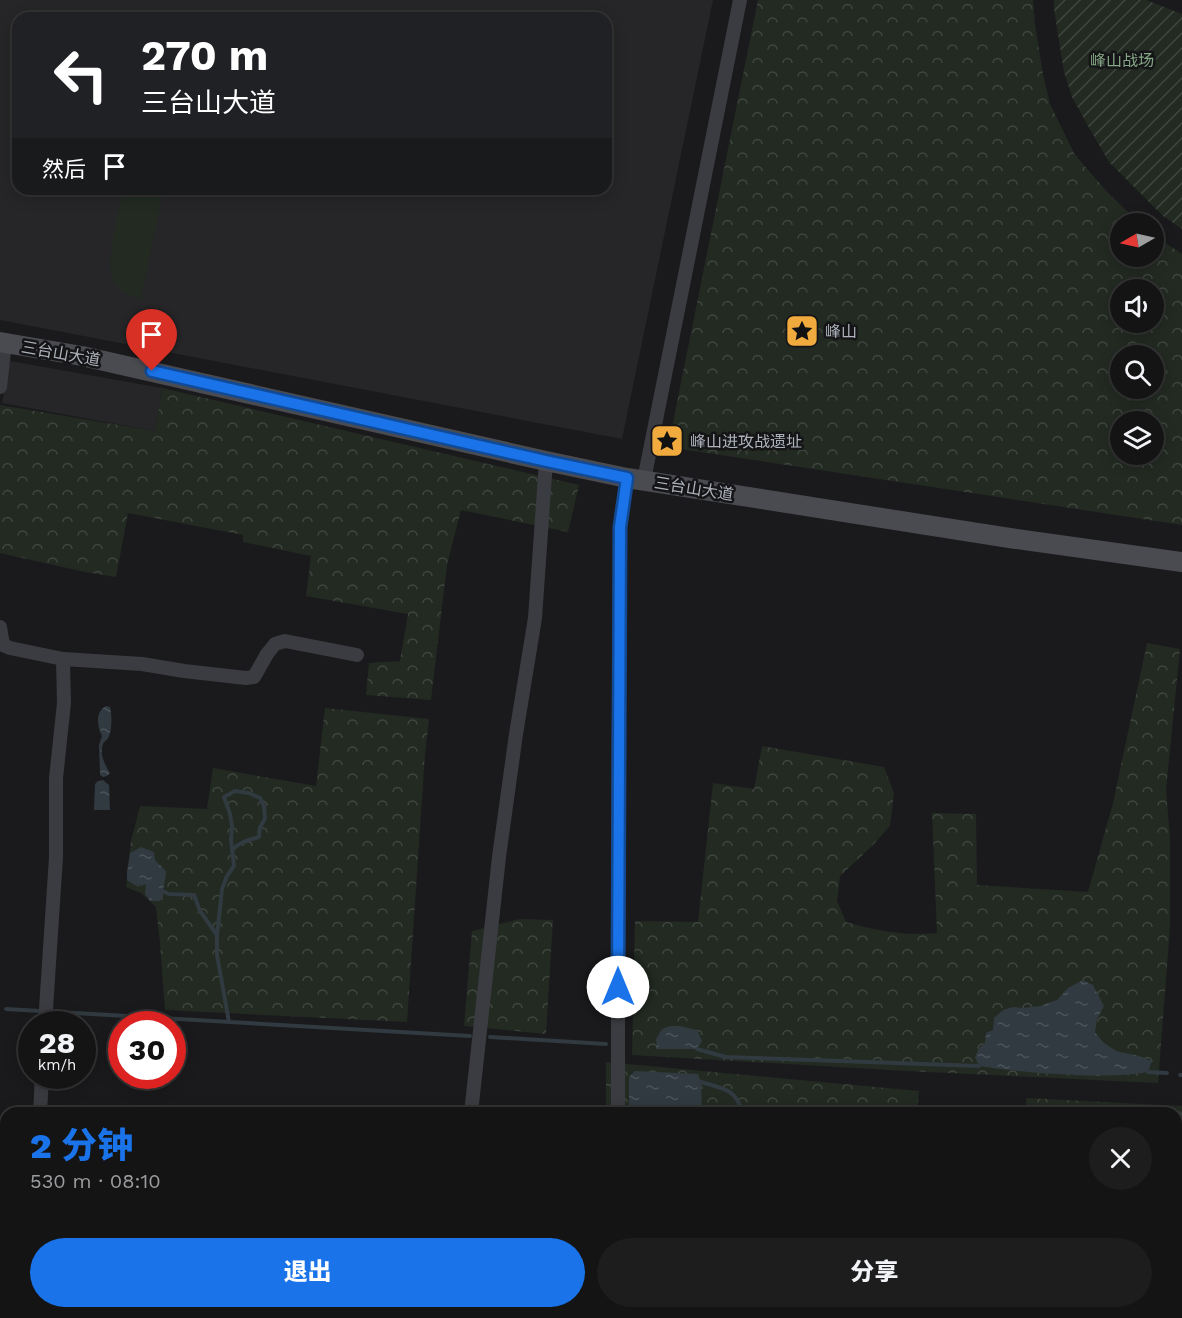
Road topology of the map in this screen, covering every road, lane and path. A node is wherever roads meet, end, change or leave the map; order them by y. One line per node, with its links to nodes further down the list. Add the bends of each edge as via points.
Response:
1 (740, 0): 5 (street)
2 (3, 342): 3 (street); 4 (main road, 三台山大道, via 82,356)
3 (0, 387)
4 (546, 461): 5 (main road, 三台山大道); 13 (street, via 536,618 499,857)
5 (635, 479): 6 (main road, 三台山大道); 14 (street, via 620,527)
6 (1182, 562)
7 (0, 627): 9 (street, via 3,645)
8 (357, 655): 9 (street, via 285,642 275,644 254,677 246,678 142,664)
9 (63, 659): 10 (street, via 64,703 56,778 56,857)
10 (46, 1011)
11 (41, 1089): 12 (street)
12 (40, 1107)
13 (472, 1107)
14 (618, 1107)

